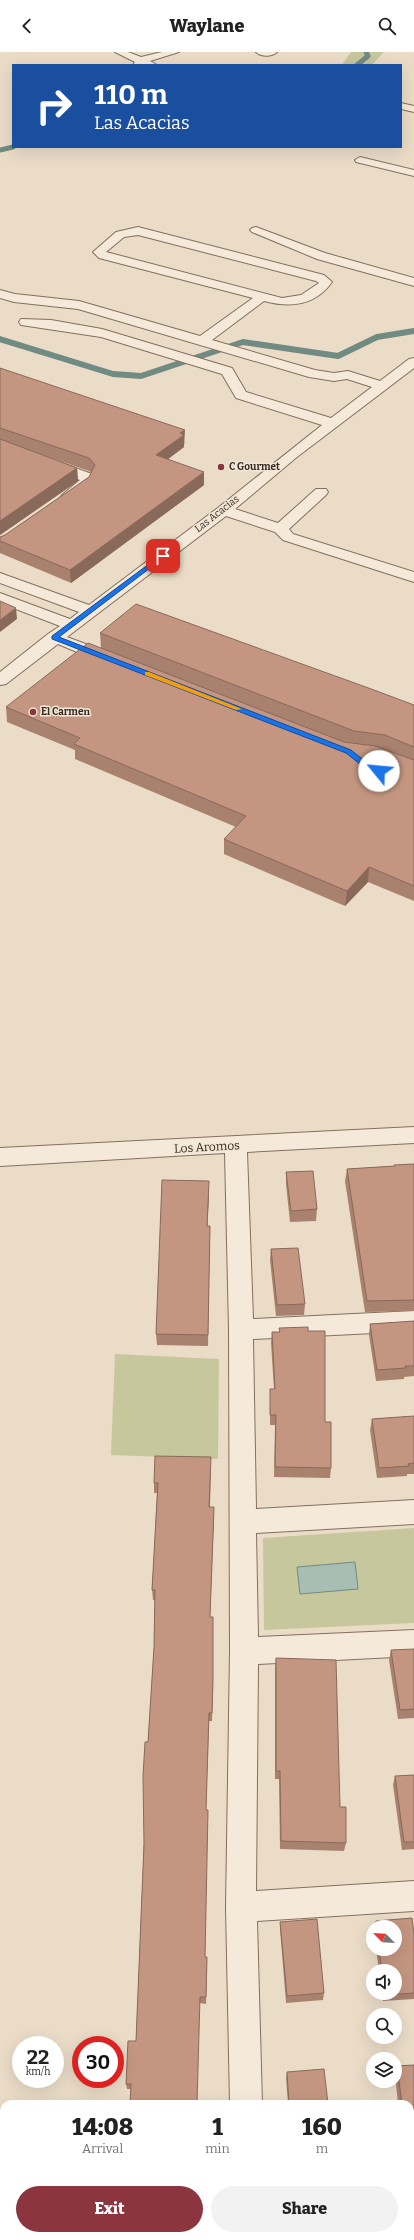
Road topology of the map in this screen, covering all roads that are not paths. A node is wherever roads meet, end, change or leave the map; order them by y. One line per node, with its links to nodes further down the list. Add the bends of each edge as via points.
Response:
1 (120, 52): 5 (street)
2 (174, 52): 5 (street)
3 (261, 52): 4 (street)
4 (272, 52)
5 (140, 62)
6 (402, 106): 7 (street)
7 (414, 109)
8 (360, 160): 9 (street)
9 (414, 173)
10 (256, 230): 11 (street)
11 (321, 256): 12 (street, via 353,259); 13 (street)
12 (414, 271)
13 (414, 282)
14 (0, 294): 17 (street, via 14,298 79,305)
15 (262, 297): 15 (street, via 103,255 99,252 120,234 138,231 320,278 326,282 303,301 292,303); 17 (street)
16 (25, 322): 20 (street, via 87,328 227,371 241,394 249,399)
17 (202, 341): 19 (street, via 314,374 334,377 348,375)
18 (411, 367): 19 (street, Las Acacias)
19 (381, 386): 20 (street, Las Acacias)
20 (332, 423): 24 (street, Las Acacias)
21 (0, 446): 23 (street, via 87,477 84,486)
22 (321, 492): 25 (street)
23 (58, 504)
24 (224, 510): 25 (street); 29 (street, Las Acacias)
25 (280, 529): 26 (street, via 288,537)
26 (414, 577)
27 (0, 578): 29 (street)
28 (0, 598): 30 (street)
29 (90, 611): 30 (street, Las Acacias)
30 (71, 625): 31 (street, Las Acacias)
31 (54, 637): 32 (street); 33 (street, Las Acacias)
32 (123, 665)
33 (0, 680)
34 (414, 1135): 35 (street, Los Aromos)
35 (236, 1145): 36 (street, Los Aromos); 38 (street)
36 (0, 1157)
37 (414, 1322): 38 (street)
38 (241, 1330): 40 (street)
39 (414, 1512): 40 (street)
40 (242, 1522): 42 (street)
41 (414, 1643): 42 (street)
42 (244, 1651): 44 (street)
43 (414, 1896): 44 (street)
44 (241, 1907): 45 (street)
45 (246, 2100)

